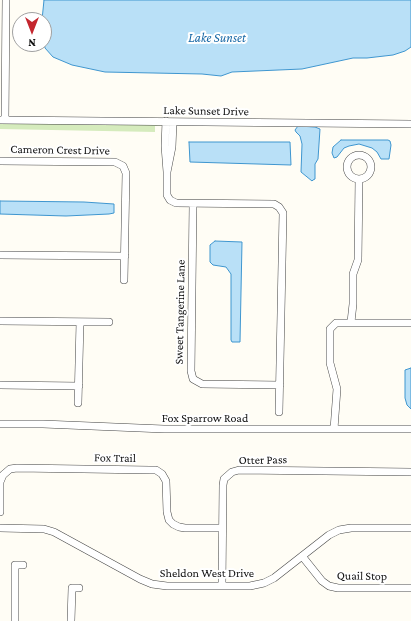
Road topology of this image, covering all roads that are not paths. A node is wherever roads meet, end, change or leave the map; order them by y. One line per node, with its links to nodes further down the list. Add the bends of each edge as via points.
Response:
1 (6, 0): 2 (street)
2 (3, 120): 3 (street, Lake Sunset Drive)
3 (170, 121): 4 (street, Lake Sunset Drive); 7 (street, via 165,146 167,195 176,203)
4 (411, 124)
5 (0, 161): 9 (street, Cameron Crest Drive, via 121,164 126,173)
6 (359, 179): 14 (street, via 358,260 353,274)
7 (193, 204): 17 (street, Sweet Tangerine Lane, via 190,371 193,379 202,384); 17 (street, via 274,204 283,213)
8 (0, 255): 9 (street)
9 (125, 256): 10 (street, Cameron Crest Drive)
10 (124, 280)
11 (0, 321): 12 (street)
12 (80, 322): 13 (street); 18 (street)
13 (109, 322)
14 (351, 322): 15 (street); 22 (street, via 336,323 330,329 330,363 337,389)
15 (411, 323)
16 (0, 385): 18 (street)
17 (280, 385): 20 (street)
18 (79, 386): 19 (street)
19 (78, 403)
20 (279, 412)
21 (0, 424): 22 (street, Fox Sparrow Road, via 164,429)
22 (334, 429): 23 (street, Fox Sparrow Road)
23 (411, 429)
24 (411, 472): 27 (street, Otter Pass, via 232,472 224,480 223,485)
25 (0, 512): 27 (street, Fox Trail, via 0,482 3,475 17,468 156,470 166,481 167,512 173,524 185,528)
26 (0, 528): 31 (street, Sheldon West Drive, via 44,529 54,532 140,580 152,584)
27 (222, 528): 31 (street, Otter Pass)
28 (411, 528): 29 (street, Sheldon West Drive, via 339,530)
29 (302, 556): 31 (street, Sheldon West Drive, via 264,583 250,586); 33 (street, Quail Stop, via 322,582 329,586)
30 (23, 564): 34 (street, via 15,565)
31 (222, 585)
32 (79, 588): 35 (street, via 72,588)
33 (411, 588)
34 (15, 621)
35 (72, 621)

